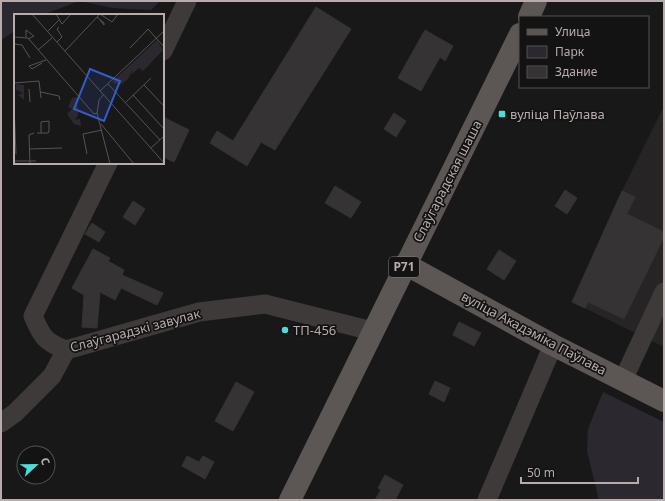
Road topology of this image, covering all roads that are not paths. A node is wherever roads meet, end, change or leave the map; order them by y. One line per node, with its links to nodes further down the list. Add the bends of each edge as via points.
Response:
1 (188, 1): 5 (street)
2 (536, 1): 3 (main road)
3 (528, 16)
4 (519, 36): 7 (main road, Слаўгарадская шаша / Р71)
5 (164, 49)
6 (108, 164): 11 (street, Слаўгарадзкі завулак, via 33,316 49,343)
7 (405, 264): 9 (main road, Слаўгарадская шаша / Р71); 10 (main road, вуліца Акадэміка Паўлава)
8 (664, 292): 12 (street)
9 (372, 331): 11 (street, Слаўгарадзкі завулак, via 265,304 199,312); 15 (main road, Слаўгарадская шаша / Р71)
10 (553, 345): 12 (main road, вуліца Акадэміка Паўлава); 16 (street)
11 (66, 350): 14 (street, via 52,376 15,413)
12 (623, 380): 13 (main road, вуліца Акадэміка Паўлава)
13 (664, 401)
14 (1, 423)
15 (290, 500)
16 (487, 500)

